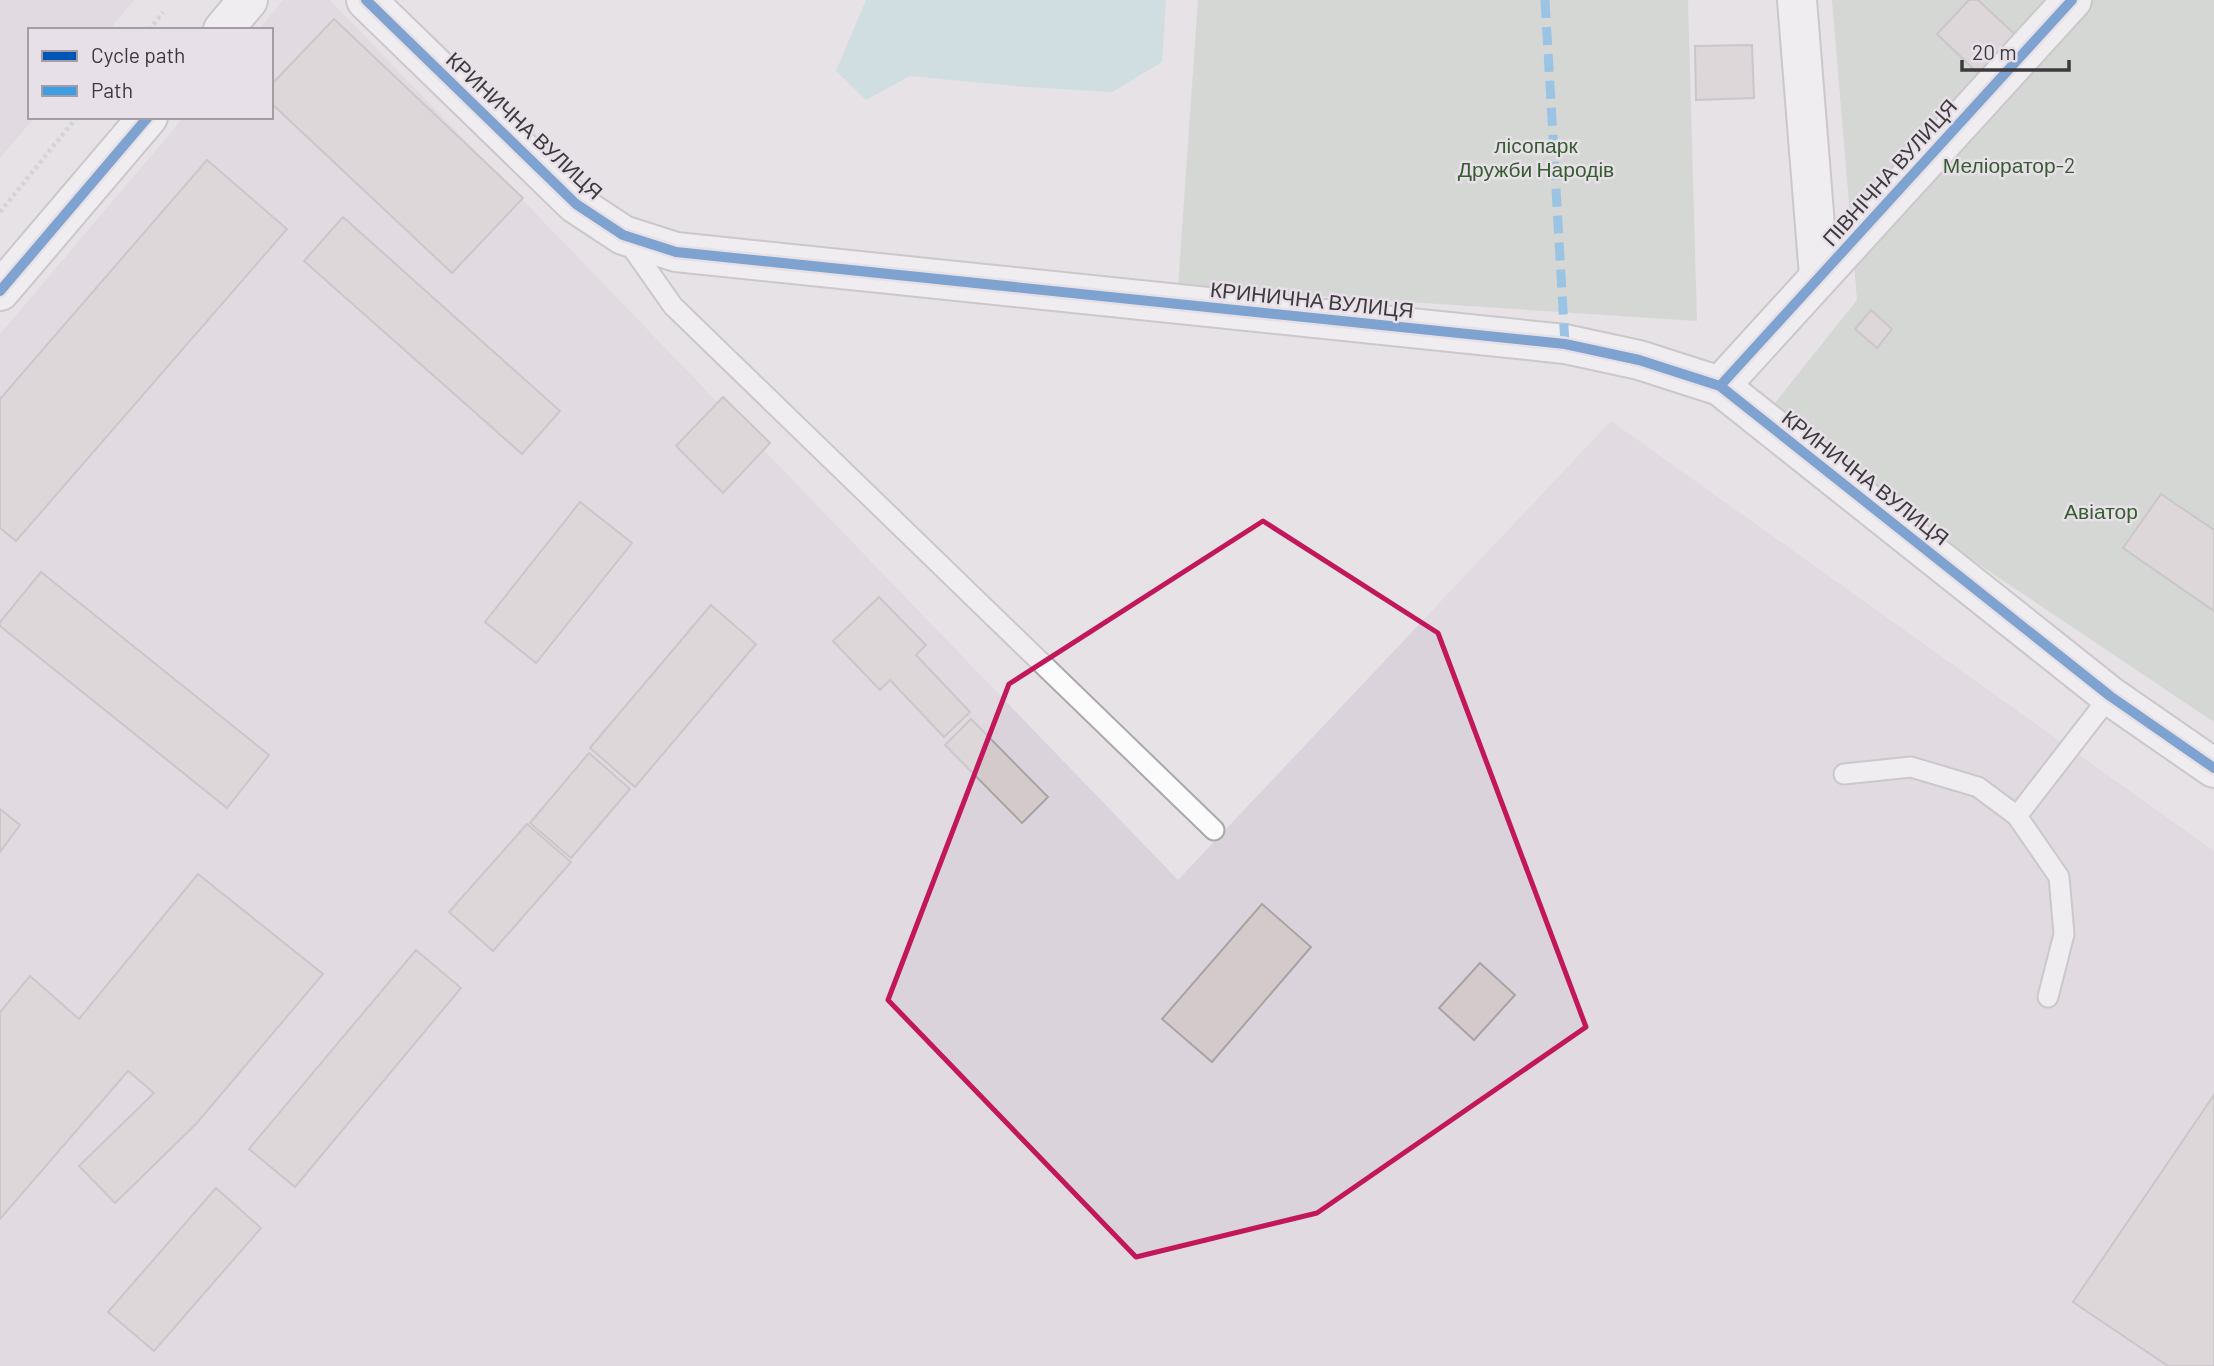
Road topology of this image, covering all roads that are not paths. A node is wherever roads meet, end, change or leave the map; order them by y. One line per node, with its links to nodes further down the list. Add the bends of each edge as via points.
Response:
1 (248, 0): 5 (street)
2 (366, 0): 7 (street, КРИНИЧНА ВУЛИЦЯ, via 576,204)
3 (1797, 0): 8 (street)
4 (2072, 0): 8 (street, ПІВНІЧНА ВУЛИЦЯ)
5 (225, 28)
6 (146, 119): 9 (street)
7 (623, 235): 10 (street, КРИНИЧНА ВУЛИЦЯ, via 676,251 1565,344 1639,360); 15 (lane, via 673,306)
8 (1819, 276): 10 (street, ПІВНІЧНА ВУЛИЦЯ)
9 (0, 291)
10 (1720, 386): 11 (street, КРИНИЧНА ВУЛИЦЯ)
11 (2110, 696): 12 (street, КРИНИЧНА ВУЛИЦЯ); 14 (lane)
12 (2209, 754)
13 (1844, 774): 14 (lane, via 1911,767 1978,786)
14 (2017, 816): 16 (lane, via 2059,877 2064,934)
15 (1214, 830)
16 (2048, 998)

